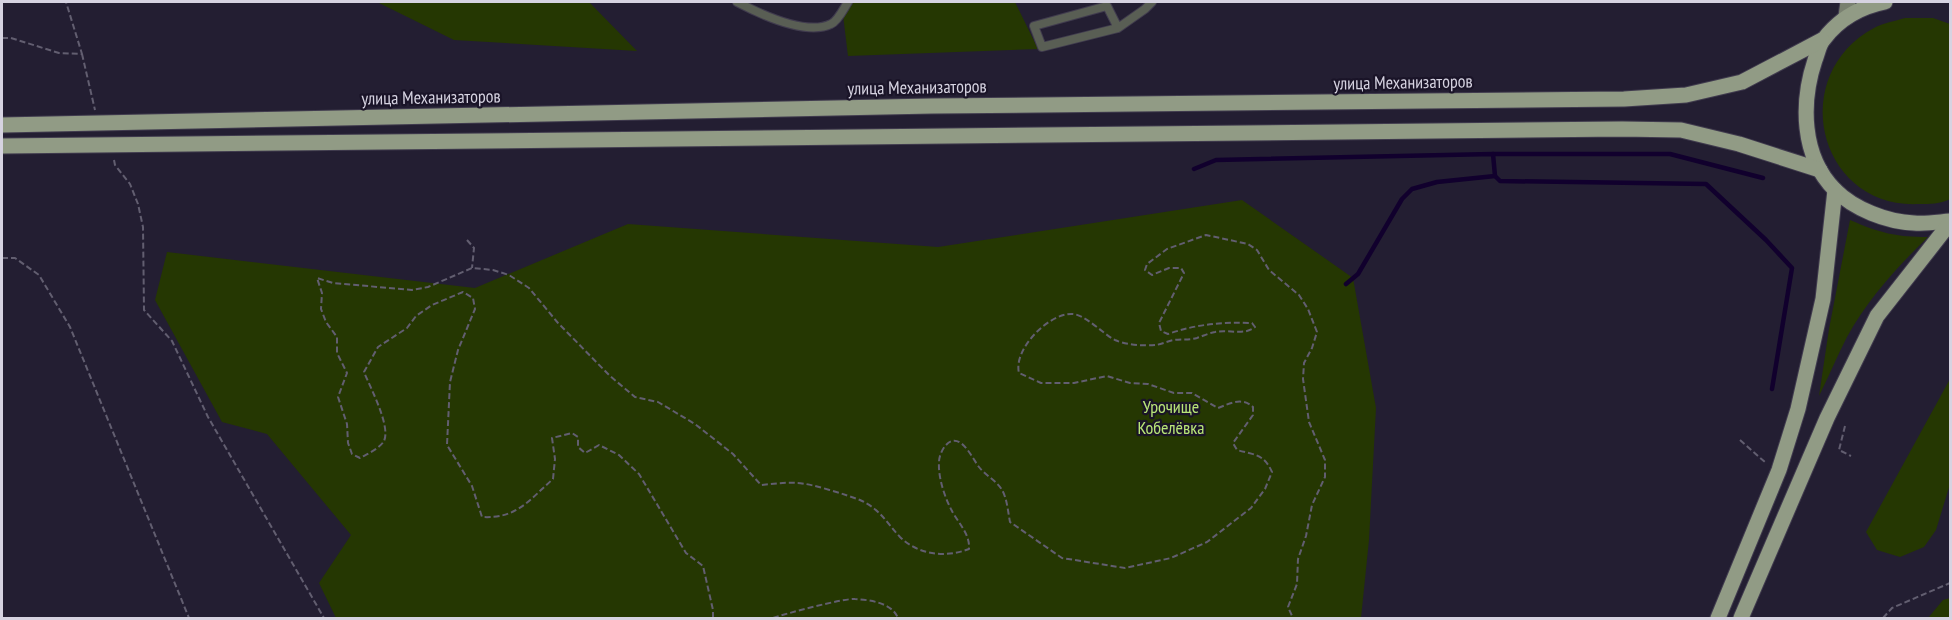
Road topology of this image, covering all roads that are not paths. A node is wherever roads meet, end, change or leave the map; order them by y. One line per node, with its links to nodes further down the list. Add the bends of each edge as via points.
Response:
1 (737, 2): 2 (lane, via 787,23 818,28 834,23)
2 (848, 2)
3 (1152, 2): 6 (lane)
4 (1885, 2): 5 (main road)
5 (1847, 9): 7 (main road)
6 (1118, 28): 6 (lane, via 1042,47 1034,26 1107,6)
7 (1822, 40): 8 (main road, улица Механизаторов, via 1742,82 1686,95 1624,99 932,106); 10 (main road, via 1805,108 1809,143)
8 (2, 125)
9 (2, 146): 10 (main road, via 1622,129 1681,130)
10 (1820, 170): 11 (main road)
11 (1834, 190): 12 (main road, via 1862,209 1890,219); 13 (main road, via 1823,299 1798,409 1779,470)
12 (1950, 222): 14 (main road, via 1877,316 1827,418)
13 (1718, 618)
14 (1741, 618)

